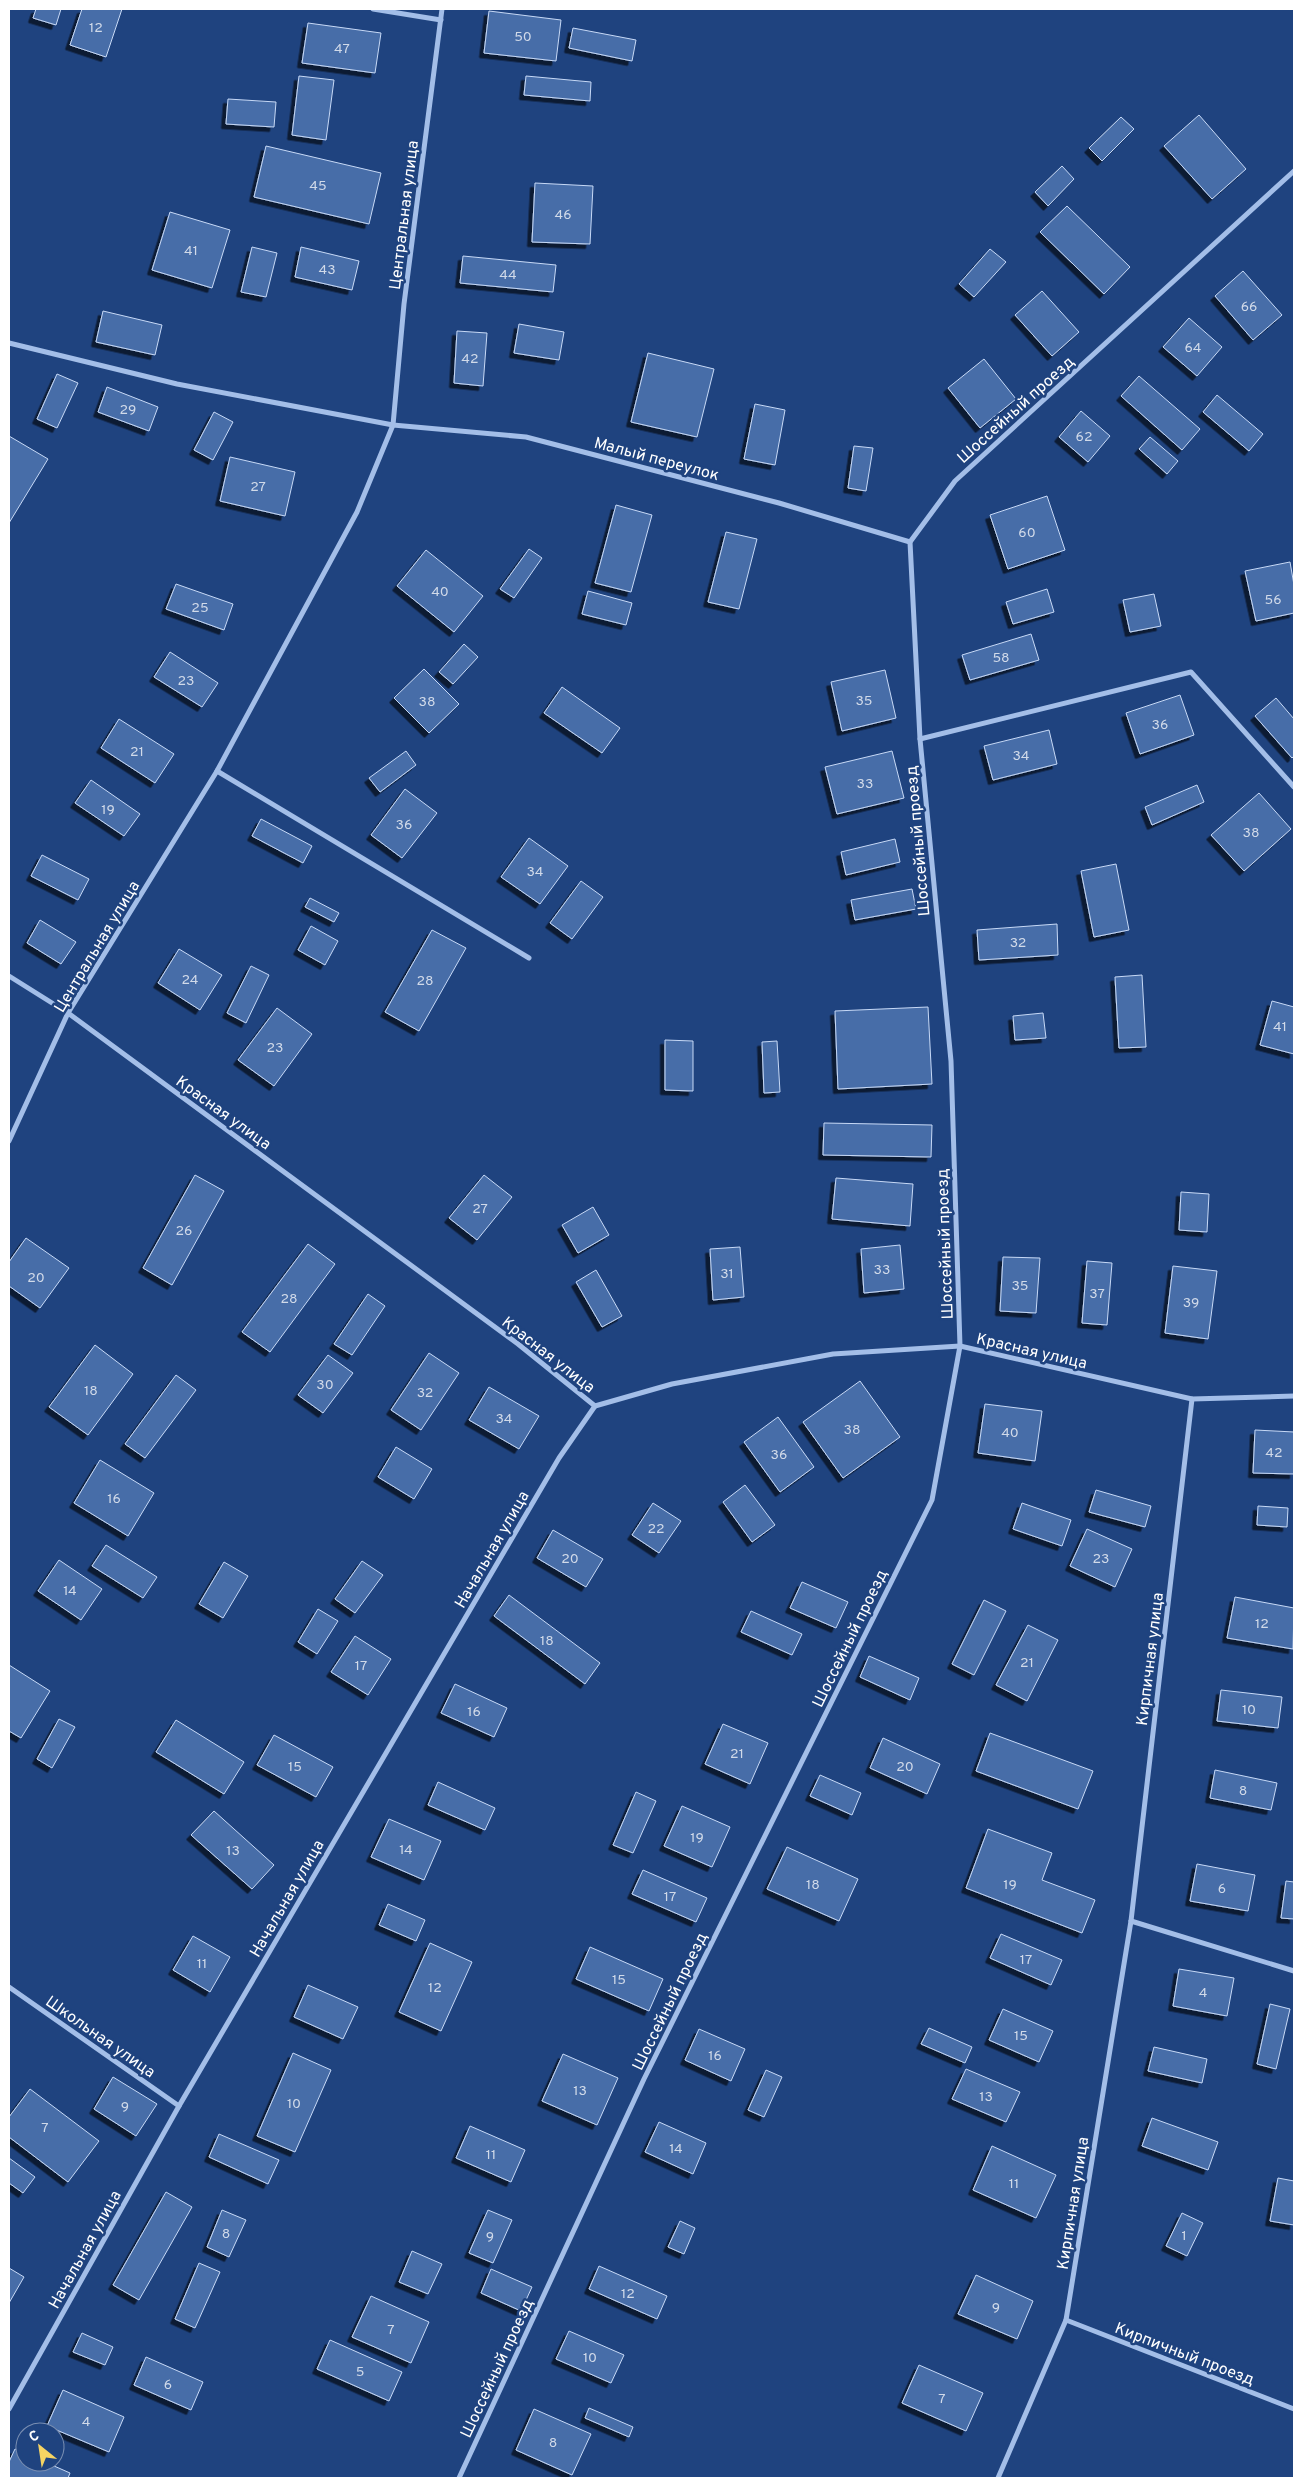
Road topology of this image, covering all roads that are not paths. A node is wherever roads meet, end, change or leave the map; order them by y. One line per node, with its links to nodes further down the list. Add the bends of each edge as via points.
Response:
1 (373, 9): 3 (street)
2 (442, 9): 3 (street, Центральная улица)
3 (441, 20): 6 (street, Центральная улица, via 404,304)
4 (1294, 171): 7 (street, Шоссейный проезд, via 955,480)
5 (9, 343): 6 (street, via 178,384)
6 (393, 425): 7 (street, Малый переулок, via 526,437 780,503); 9 (street, Центральная улица, via 357,512)
7 (910, 542): 8 (street, Шоссейный проезд)
8 (920, 739): 10 (street, via 1190,672); 15 (street, Шоссейный проезд, via 951,1061)
9 (217, 771): 11 (street); 13 (street, Центральная улица)
10 (1294, 787)
11 (530, 958)
12 (9, 976): 13 (street, Красная улица)
13 (68, 1013): 14 (street, Центральная улица); 18 (street, Красная улица, via 510,1338)
14 (9, 1141)
15 (960, 1346): 17 (street, Красная улица); 18 (street, Красная улица, via 833,1354 672,1384); 26 (street, Шоссейный проезд, via 932,1500 644,2079)
16 (1294, 1396): 17 (street, Красная улица)
17 (1192, 1399): 19 (street, Кирпичная улица)
18 (595, 1406): 22 (street, Начальная улица, via 558,1458)
19 (1132, 1921): 20 (street); 23 (street, Кирпичная улица)
20 (1294, 1971)
21 (9, 1987): 22 (street, Школьная улица)
22 (179, 2106): 24 (street, Начальная улица)
23 (1066, 2320): 25 (street, Кирпичный проезд); 27 (street, Кирпичная улица)
24 (9, 2409)
25 (1294, 2409)
26 (459, 2478)
27 (998, 2478)

